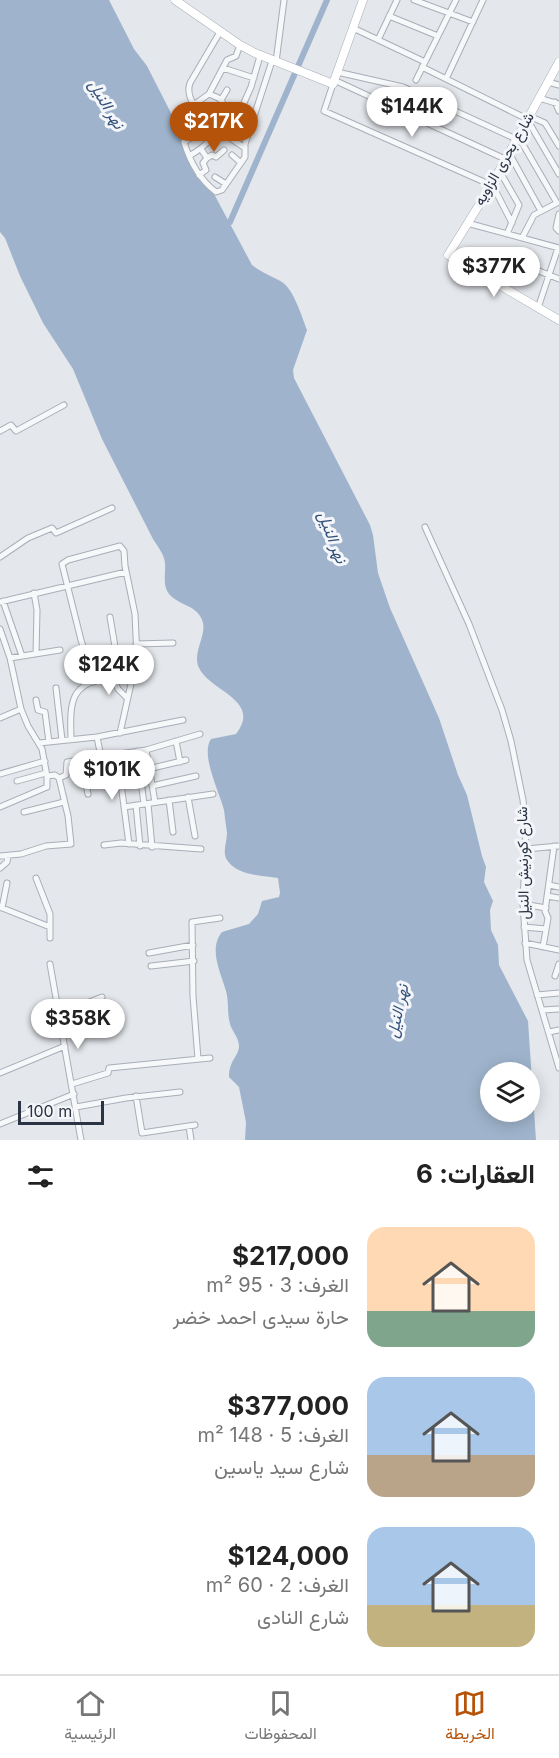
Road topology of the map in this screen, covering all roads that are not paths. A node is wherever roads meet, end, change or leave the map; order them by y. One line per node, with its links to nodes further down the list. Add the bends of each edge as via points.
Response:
1 (175, 0): 12 (street)
2 (284, 0): 17 (street)
3 (363, 0): 11 (street)
4 (397, 0): 9 (street)
5 (414, 0): 8 (street)
6 (456, 0): 8 (street)
7 (483, 0): 10 (street)
8 (449, 13): 10 (street); 13 (street)
9 (389, 16): 13 (street); 14 (street)
10 (473, 22): 23 (street)
11 (352, 28): 14 (street); 22 (street)
12 (220, 32): 15 (street); 34 (street, via 189,86)
13 (438, 36): 19 (street)
14 (378, 40): 19 (street)
15 (240, 45): 16 (street); 20 (street, via 236,56 227,60)
16 (260, 56): 17 (street); 21 (street)
17 (274, 62): 22 (street, via 312,76); 29 (street)
18 (559, 62): 25 (street, شارع بحرى الزاويه)
19 (424, 64): 23 (street); 24 (street)
20 (223, 68): 21 (street); 30 (street)
21 (254, 78): 27 (street)
22 (335, 78): 40 (street, via 403,87); 48 (street); 56 (street, via 324,111)
23 (446, 79): 36 (street)
24 (416, 80)
25 (548, 82): 26 (street); 31 (street, شارع بحرى الزاويه)
26 (559, 86)
27 (251, 87): 29 (street); 38 (street)
28 (227, 90): 32 (street)
29 (262, 91): 43 (street)
30 (209, 94): 32 (street); 34 (street)
31 (539, 98): 33 (street); 36 (street, شارع بحرى الزاويه)
32 (221, 100): 39 (street)
33 (557, 103): 35 (street)
34 (194, 104): 37 (street); 41 (street, via 184,112 189,130)
35 (559, 111)
36 (528, 118): 40 (street, شارع بحرى الزاويه); 42 (street, via 545,123); 52 (street)
37 (209, 122): 39 (street); 41 (street)
38 (235, 123)
39 (218, 129): 43 (street); 44 (street)
40 (517, 137): 48 (street, شارع بحرى الزاويه); 57 (street)
41 (184, 142): 47 (street)
42 (559, 146)
43 (244, 148): 50 (street, via 246,154)
44 (201, 149): 47 (street); 49 (street)
45 (224, 150): 49 (street)
46 (232, 155): 50 (street)
47 (189, 156): 53 (street)
48 (507, 156): 51 (street, شارع بحرى الزاويه); 58 (street)
49 (207, 158): 53 (street, via 203,163 206,171)
50 (241, 163): 55 (street)
51 (499, 170): 56 (street, شارع بحرى الزاويه); 61 (street, via 519,206)
52 (559, 174)
53 (200, 176): 55 (street, via 218,192)
54 (215, 177): 55 (street)
55 (226, 184)
56 (491, 184): 60 (street, شارع بحرى الزاويه); 61 (street)
57 (558, 203): 58 (street)
58 (541, 211): 64 (street, via 534,215)
59 (559, 214): 62 (street)
60 (467, 223): 63 (street); 69 (street, شارع بحرى الزاويه, via 447,255)
61 (512, 223): 63 (street)
62 (558, 230)
63 (507, 234): 64 (street)
64 (522, 238): 65 (street)
65 (558, 248): 67 (street)
66 (524, 265): 67 (street)
67 (548, 275): 68 (street); 69 (street)
68 (559, 279)
69 (538, 308): 70 (street)
70 (559, 320)
71 (64, 405): 72 (street, via 16,431 10,425)
72 (0, 431)
73 (112, 508): 75 (street, via 56,533 52,528 34,535)
74 (425, 527): 135 (street, شارع كورنيش النيل, via 502,710 523,800)
75 (0, 557)
76 (126, 572): 77 (street); 77 (street, via 124,548 117,546 65,561 62,567); 83 (street, via 135,614)
77 (66, 585): 78 (street); 89 (street)
78 (33, 593): 79 (street); 85 (street, via 37,610)
79 (2, 602): 86 (street)
80 (110, 617): 88 (street, via 119,670)
81 (0, 629): 87 (street)
82 (172, 643): 83 (street)
83 (136, 644): 91 (street, via 136,666)
84 (60, 650): 85 (street)
85 (36, 654): 86 (street)
86 (22, 656): 87 (street)
87 (10, 658): 93 (street)
88 (113, 677): 89 (street); 91 (street)
89 (94, 682): 99 (street, via 78,691 72,700)
90 (56, 688): 100 (street)
91 (128, 698): 96 (street)
92 (36, 700): 102 (street, via 38,710 45,712)
93 (21, 709): 94 (street); 103 (street)
94 (0, 718)
95 (183, 720): 96 (street)
96 (120, 733): 98 (street)
97 (200, 734): 101 (street)
98 (97, 736): 99 (street); 107 (street)
99 (71, 739): 100 (street)
100 (62, 740): 102 (street)
101 (176, 741): 104 (street); 110 (street, via 183,761)
102 (49, 742): 103 (street)
103 (39, 743): 109 (street)
104 (146, 750): 105 (street); 110 (street)
105 (137, 752): 106 (street); 122 (street)
106 (117, 754): 107 (street); 125 (street)
107 (101, 757): 108 (street)
108 (81, 759): 114 (street, via 66,763 66,776); 117 (street)
109 (45, 761): 111 (street); 112 (street)
110 (148, 769): 116 (street)
111 (0, 774)
112 (46, 774): 114 (street); 115 (street); 124 (street, via 48,786)
113 (196, 776): 116 (street)
114 (58, 778): 121 (street)
115 (16, 781)
116 (152, 786): 122 (street)
117 (88, 794)
118 (213, 794): 119 (street)
119 (188, 797): 120 (street); 128 (street)
120 (169, 800): 122 (street); 127 (street)
121 (64, 802): 126 (street); 138 (street, via 71,844)
122 (149, 803): 123 (street); 133 (street)
123 (136, 806): 125 (street); 131 (street)
124 (0, 807)
125 (124, 807): 129 (street)
126 (24, 812)
127 (173, 832)
128 (195, 836)
129 (129, 844): 130 (street); 131 (street)
130 (105, 845)
131 (140, 846): 133 (street)
132 (556, 846): 135 (street); 136 (street)
133 (152, 847): 134 (street)
134 (201, 849)
135 (526, 849): 146 (street, شارع كورنيش النيل)
136 (556, 854): 142 (street)
137 (0, 856): 138 (street)
138 (8, 856): 139 (street)
139 (0, 868)
140 (36, 878): 150 (street, via 50,914)
141 (7, 883): 147 (street)
142 (549, 885): 143 (street); 144 (street)
143 (559, 887)
144 (547, 896): 145 (street); 148 (street)
145 (559, 898)
146 (523, 904): 148 (street); 151 (street, شارع كورنيش النيل)
147 (1, 908): 150 (street)
148 (546, 908): 152 (street)
149 (220, 918): 155 (street, via 192,922)
150 (50, 927): 153 (street)
151 (524, 927): 152 (street); 154 (street, شارع كورنيش النيل)
152 (546, 929): 156 (street)
153 (50, 938)
154 (525, 944): 156 (street); 163 (street, شارع كورنيش النيل)
155 (193, 945): 158 (street); 159 (street)
156 (543, 947): 157 (street)
157 (559, 950)
158 (148, 953)
159 (194, 961): 161 (street); 174 (street)
160 (50, 964): 167 (street)
161 (151, 966)
162 (559, 993): 163 (street)
163 (537, 995): 166 (street, شارع كورنيش النيل)
164 (102, 997): 167 (street)
165 (559, 1009): 166 (street)
166 (543, 1010): 170 (street, شارع كورنيش النيل)
167 (59, 1014): 171 (street)
168 (107, 1019): 171 (street)
169 (559, 1030): 170 (street)
170 (549, 1032): 175 (street, شارع كورنيش النيل)
171 (63, 1035): 172 (street)
172 (65, 1047): 176 (street); 177 (street)
173 (210, 1058): 174 (street)
174 (198, 1059): 177 (street, via 109,1068 108,1073)
175 (559, 1068)
176 (0, 1073)
177 (72, 1084): 179 (street)
178 (180, 1092): 180 (street)
179 (74, 1094): 181 (street); 182 (street)
180 (136, 1096): 181 (street); 184 (street, via 142,1133 192,1126)
181 (76, 1107): 183 (street)
182 (0, 1124)
183 (81, 1140)
184 (191, 1140)

